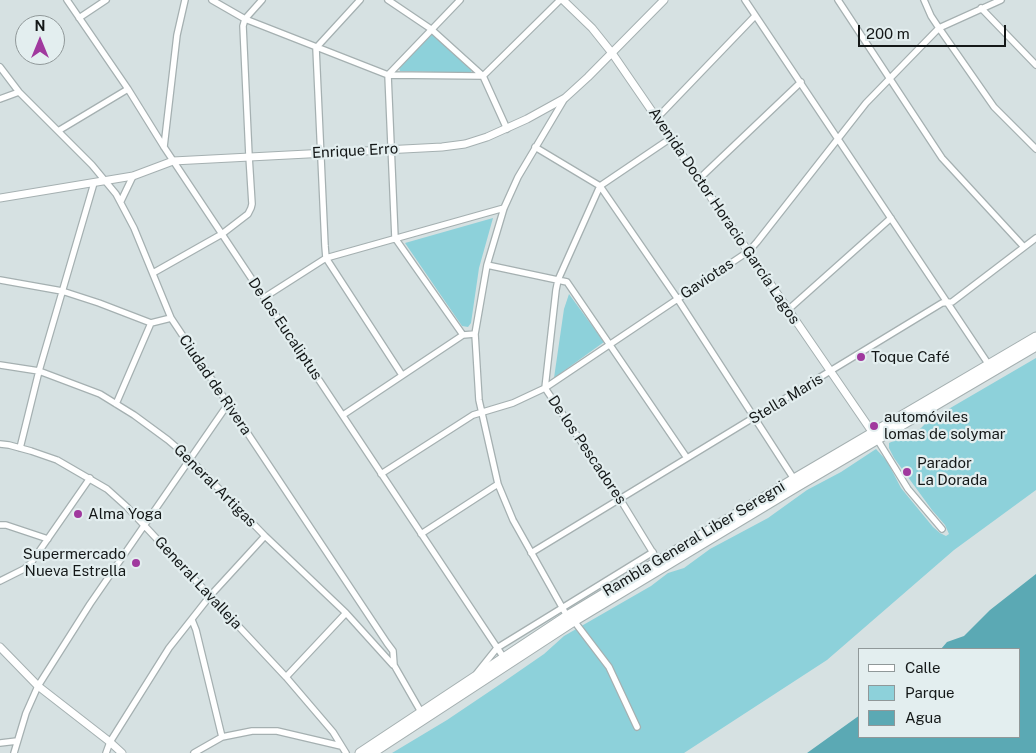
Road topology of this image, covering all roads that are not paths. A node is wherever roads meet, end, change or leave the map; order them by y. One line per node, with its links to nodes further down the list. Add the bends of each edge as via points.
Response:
1 (67, 0): 17 (street, De los Eucaliptus)
2 (106, 0): 17 (street)
3 (185, 0): 39 (street, via 176,35)
4 (212, 0): 18 (street)
5 (262, 0): 18 (street)
6 (360, 0): 21 (street)
7 (388, 0): 20 (street)
8 (460, 0): 20 (street)
9 (561, 0): 22 (street, Avenida Doctor Horacio García Lagos, via 592,28); 26 (street)
10 (745, 0): 16 (street)
11 (838, 0): 27 (street)
12 (924, 0): 19 (street)
13 (1001, 0): 15 (street, Gaviotas)
14 (661, 2): 22 (street, Enrique Erro)
15 (981, 8): 19 (street, Gaviotas); 23 (street)
16 (755, 16): 28 (street); 33 (street)
17 (79, 18): 29 (street, De los Eucaliptus)
18 (245, 19): 21 (street); 43 (street)
19 (939, 28): 27 (street, Gaviotas); 41 (street, via 994,107)
20 (431, 29): 25 (street); 26 (street)
21 (316, 48): 25 (street); 42 (street)
22 (612, 53): 31 (street, Enrique Erro); 33 (street, Avenida Doctor Horacio García Lagos)
23 (1036, 65)
24 (0, 67): 30 (street, Ciudad de Rivera)
25 (388, 75): 26 (street); 40 (street)
26 (483, 76): 34 (street)
27 (890, 78): 37 (street, Gaviotas); 57 (street, via 942,158)
28 (801, 82): 37 (street); 46 (street)
29 (128, 89): 35 (street); 39 (street, De los Eucaliptus)
30 (19, 92): 32 (street); 35 (street, Ciudad de Rivera)
31 (565, 98): 34 (street, Enrique Erro); 38 (street)
32 (0, 99)
33 (657, 118): 36 (street, Avenida Doctor Horacio García Lagos)
34 (507, 129): 40 (street, Enrique Erro, via 465,144)
35 (58, 131): 47 (street, Ciudad de Rivera)
36 (671, 138): 46 (street, Avenida Doctor Horacio García Lagos); 49 (street)
37 (838, 139): 53 (street); 58 (street, Gaviotas)
38 (535, 147): 49 (street); 52 (street)
39 (164, 148): 44 (street, De los Eucaliptus)
40 (391, 149): 42 (street, Enrique Erro); 55 (street)
41 (1036, 149)
42 (320, 152): 43 (street, Enrique Erro); 59 (street)
43 (249, 156): 44 (street, Enrique Erro); 54 (street, via 251,208)
44 (173, 161): 45 (street, Enrique Erro); 54 (street, De los Eucaliptus)
45 (133, 176): 47 (street, Enrique Erro); 51 (street)
46 (699, 179): 58 (street, Avenida Doctor Horacio García Lagos)
47 (106, 181): 48 (street, Enrique Erro); 51 (street, Ciudad de Rivera)
48 (94, 183): 50 (street, Enrique Erro); 64 (street)
49 (600, 186): 63 (street, De los Pescadores); 66 (street)
50 (0, 198)
51 (120, 201): 61 (street, Ciudad de Rivera)
52 (504, 208): 55 (street); 60 (street)
53 (892, 218): 67 (street); 68 (street)
54 (222, 234): 61 (street); 65 (street, De los Eucaliptus)
55 (395, 238): 59 (street); 72 (street)
56 (1036, 238): 57 (street, Stella Maris)
57 (1024, 247): 67 (street, Stella Maris)
58 (749, 251): 66 (street, Gaviotas); 68 (street, Avenida Doctor Horacio García Lagos)
59 (326, 258): 65 (street); 80 (street)
60 (487, 265): 63 (street); 71 (street)
61 (153, 273): 69 (street, Ciudad de Rivera)
62 (0, 280): 64 (street)
63 (558, 280): 74 (street, via 567,282); 81 (street, De los Pescadores)
64 (62, 291): 70 (street); 78 (street)
65 (265, 297): 85 (street, De los Eucaliptus)
66 (677, 298): 74 (street, Gaviotas); 86 (street)
67 (948, 302): 77 (street); 79 (street, Stella Maris)
68 (788, 309): 79 (street, Avenida Doctor Horacio García Lagos)
69 (171, 318): 70 (street); 83 (street, Ciudad de Rivera)
70 (151, 323): 82 (street)
71 (475, 334): 72 (street); 84 (street)
72 (463, 335): 80 (street)
73 (1036, 337): 77 (main road, Rambla General Liber Seregni)
74 (610, 344): 81 (street, Gaviotas); 90 (street)
75 (1036, 346): 87 (main road, Rambla General Liber Seregni)
76 (0, 364): 78 (street, General Artigas)
77 (990, 365): 87 (main road, Rambla General Liber Seregni)
78 (39, 371): 82 (street, General Artigas, via 100,394); 89 (street)
79 (832, 372): 86 (street, Stella Maris); 87 (street, Avenida Doctor Horacio García Lagos)
80 (402, 375): 85 (street)
81 (545, 388): 84 (street, Gaviotas, via 513,403); 96 (street, De los Pescadores)
82 (116, 404): 91 (street, General Artigas)
83 (228, 404): 91 (street); 115 (street, Ciudad de Rivera, via 388,643 393,651)
84 (481, 412): 92 (street, Gaviotas); 95 (street)
85 (343, 415): 92 (street, De los Eucaliptus)
86 (754, 418): 90 (street, Stella Maris); 94 (street)
87 (875, 436): 94 (main road, Rambla General Liber Seregni); 99 (street, via 908,489); 110 (main road, Rambla General Liber Seregni)
88 (0, 444): 89 (street, General Lavalleja)
89 (20, 448): 93 (street, General Lavalleja, via 57,460)
90 (687, 458): 96 (street, Stella Maris)
91 (190, 459): 98 (street); 101 (street, General Artigas)
92 (381, 474): 100 (street, De los Eucaliptus)
93 (90, 478): 98 (street, General Lavalleja, via 127,506); 102 (street)
94 (794, 479): 105 (main road, Rambla General Liber Seregni)
95 (498, 484): 100 (street); 104 (street)
96 (620, 500): 103 (street, De los Pescadores); 104 (street, Stella Maris)
97 (0, 525): 102 (street, via 6,524)
98 (144, 526): 107 (street, General Lavalleja); 118 (street)
99 (942, 529)
100 (421, 534): 113 (street, De los Eucaliptus)
101 (265, 536): 107 (street); 109 (street, General Artigas)
102 (48, 539): 106 (street, via 31,563)
103 (653, 552): 105 (street, De los Pescadores); 108 (street)
104 (531, 553): 108 (street)
105 (658, 561): 110 (main road, Rambla General Liber Seregni)
106 (0, 582)
107 (210, 596): 111 (street); 116 (street, General Lavalleja)
108 (562, 607): 110 (street); 113 (street)
109 (346, 613): 115 (street, General Artigas); 116 (street)
110 (570, 618): 114 (main road, Rambla General Liber Seregni); 120 (street, via 608,667); 132 (main road, Rambla General Liber Seregni)
111 (192, 620): 121 (street); 123 (street, via 169,648)
112 (0, 647): 118 (street)
113 (497, 648): 114 (street, De los Eucaliptus); 117 (street)
114 (504, 658): 117 (main road, Rambla General Liber Seregni)
115 (394, 666): 119 (street, Ciudad de Rivera)
116 (286, 678): 125 (street, General Lavalleja)
117 (473, 678): 119 (main road, Rambla General Liber Seregni)
118 (38, 686): 122 (street); 123 (street)
119 (421, 712): 131 (main road, Rambla General Liber Seregni)
120 (637, 728)
121 (222, 737): 125 (street, via 252,731 277,731); 129 (street)
122 (17, 741): 124 (street); 126 (street)
123 (110, 742): 127 (street); 128 (street)
124 (0, 743)
125 (341, 746): 130 (street, General Lavalleja)
126 (14, 753)
127 (106, 753)
128 (122, 753)
129 (194, 753)
130 (346, 753)
131 (360, 753)
132 (372, 753)

